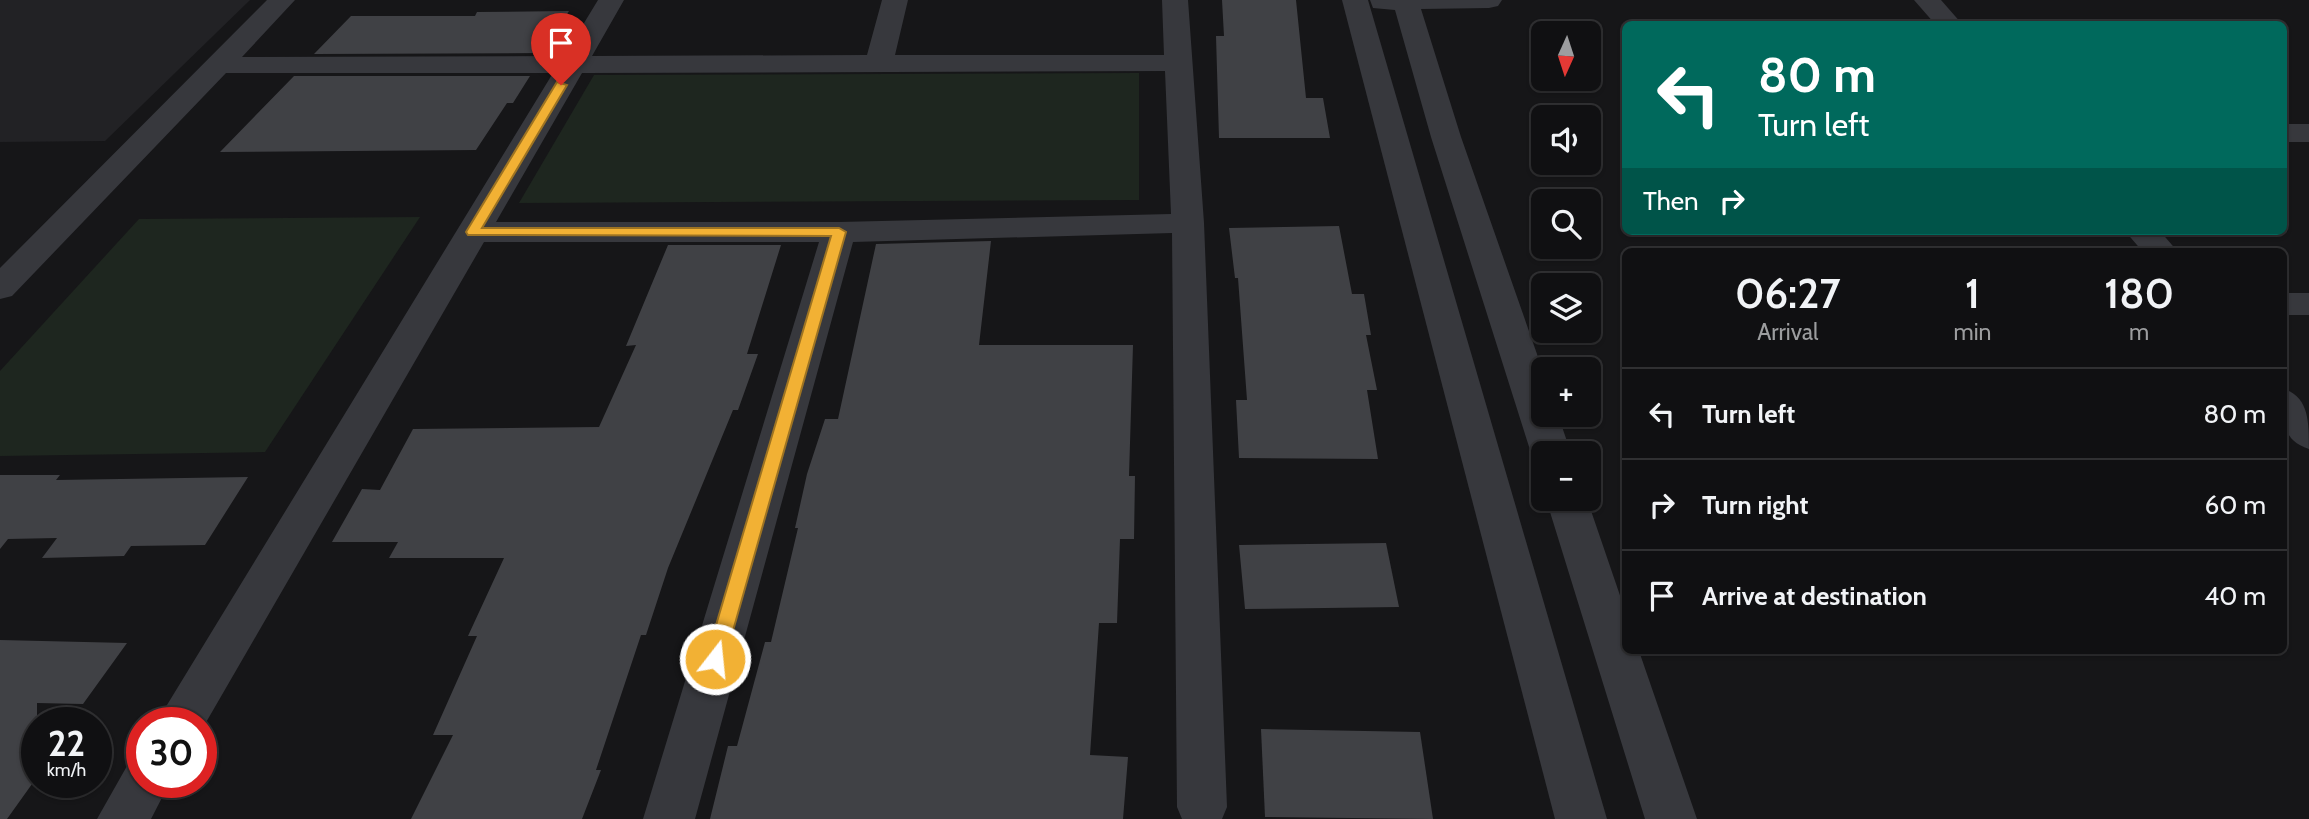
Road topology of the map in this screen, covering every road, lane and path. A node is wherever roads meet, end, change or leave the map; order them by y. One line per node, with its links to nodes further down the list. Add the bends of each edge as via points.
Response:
1 (282, 0): 13 (street)
2 (611, 0): 10 (street)
3 (895, 0): 11 (street)
4 (1175, 0): 12 (street)
5 (1489, 0): 8 (street)
6 (1927, 0): 9 (street)
7 (1355, 1): 8 (street); 33 (street)
8 (1405, 1): 26 (street)
9 (1947, 21)
10 (573, 63): 11 (street); 13 (street); 17 (street)
11 (879, 63): 12 (street)
12 (1178, 63): 16 (street)
13 (218, 65): 21 (street)
14 (2287, 132): 15 (street)
15 (2309, 132)
16 (1188, 223): 18 (street); 30 (street)
17 (473, 232): 18 (street); 28 (street)
18 (839, 232): 32 (street)
19 (2146, 235): 20 (street)
20 (2157, 248)
21 (0, 288)
22 (2287, 304): 23 (street)
23 (2309, 304)
24 (2287, 406): 25 (street)
25 (2309, 435)
26 (1547, 441)
27 (1570, 511): 34 (street)
28 (190, 707)
29 (135, 798): 31 (street)
30 (1202, 807)
31 (123, 819)
32 (669, 819)
33 (1581, 819)
34 (1671, 819)

